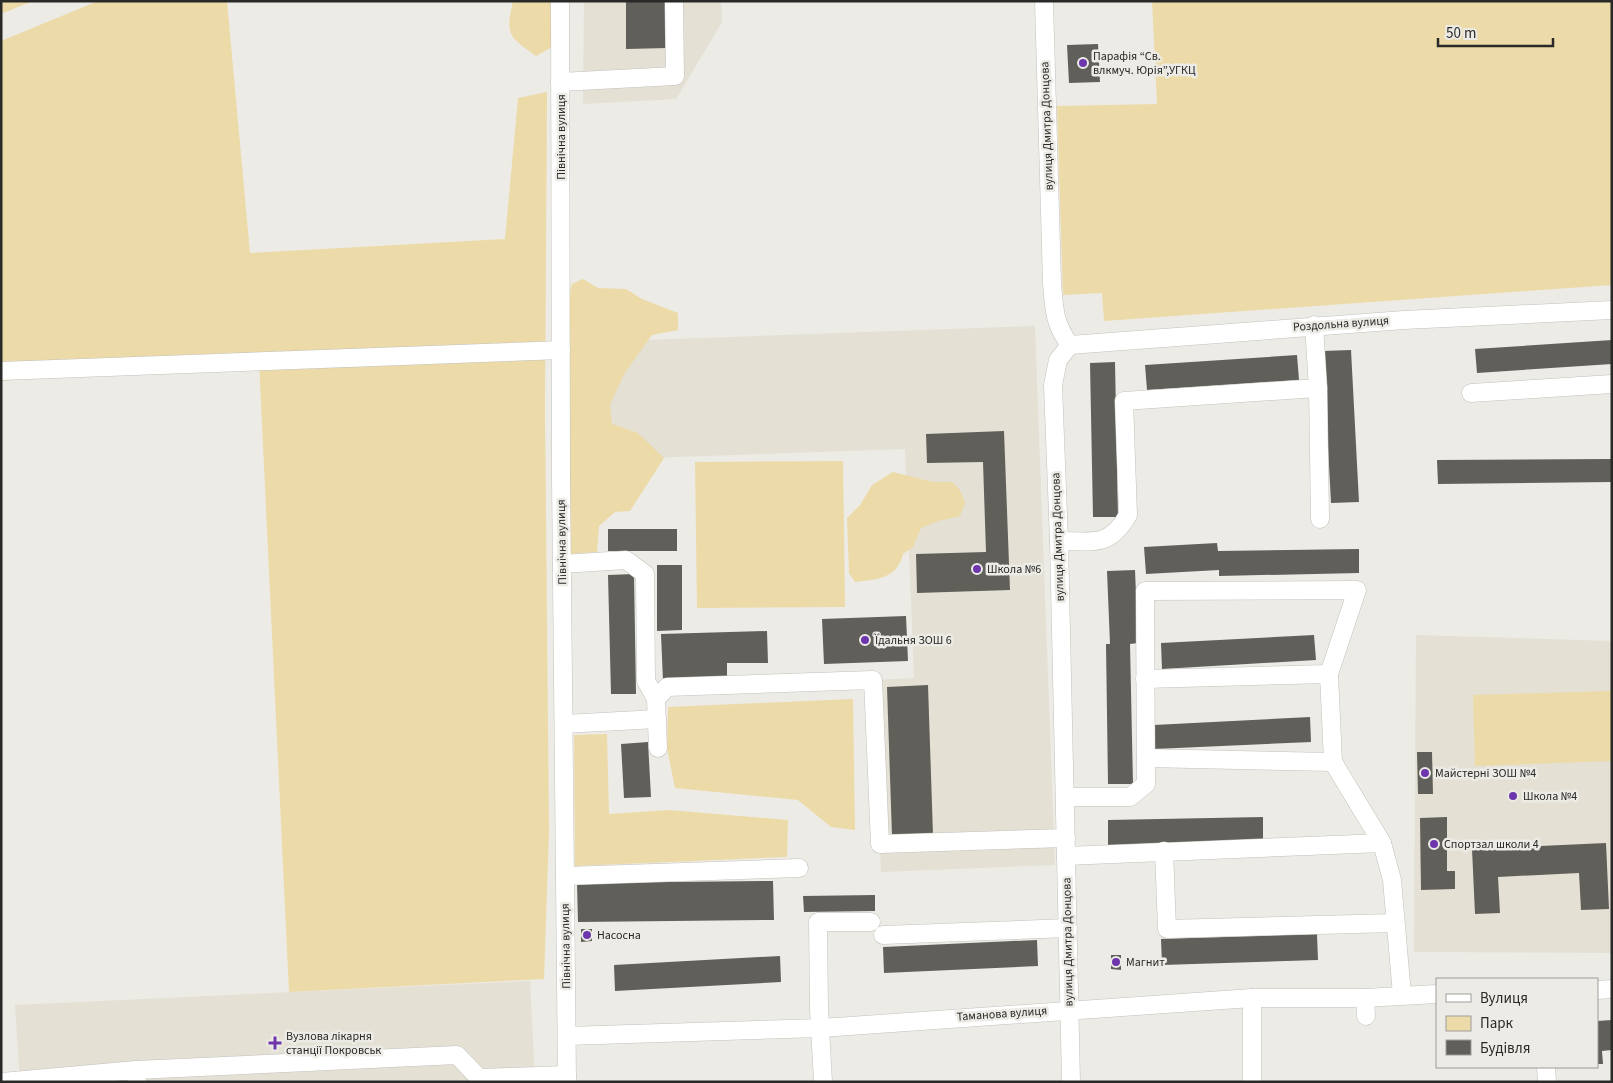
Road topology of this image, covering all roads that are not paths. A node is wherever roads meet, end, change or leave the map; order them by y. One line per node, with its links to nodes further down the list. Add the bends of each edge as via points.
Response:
1 (560, 1): 4 (street, Північна вулиця)
2 (674, 1): 4 (street, via 675,76)
3 (1044, 1): 7 (street, вулиця Дмитра Донцова, via 1052,283 1059,331)
4 (560, 82): 8 (street, Північна вулиця)
5 (1612, 310): 6 (street, Роздольна вулиця)
6 (1314, 325): 7 (street, Роздольна вулиця); 11 (street)
7 (1070, 345): 14 (street, вулиця Дмитра Донцова, via 1058,360 1052,385)
8 (561, 350): 9 (street); 15 (street, Північна вулиця)
9 (1, 371)
10 (1612, 384): 12 (street)
11 (1318, 388): 13 (street); 14 (street, via 1124,402 1128,515 1120,530 1103,541)
12 (1471, 393)
13 (1320, 519)
14 (1059, 541): 24 (street, вулиця Дмитра Донцова)
15 (562, 564): 18 (street, via 626,560 645,574 646,681); 20 (street, Північна вулиця)
16 (1329, 674): 17 (street); 17 (street, via 1357,590 1144,591); 23 (street)
17 (1145, 679): 22 (street)
18 (656, 699): 19 (street); 25 (street, via 667,687 873,680 880,844)
19 (657, 720): 20 (street); 21 (street)
20 (564, 724): 30 (street, Північна вулиця)
21 (658, 748)
22 (1146, 758): 23 (street); 24 (street, via 1146,784 1130,797)
23 (1333, 762): 26 (street)
24 (1065, 797): 25 (street, вулиця Дмитра Донцова)
25 (1066, 838): 28 (street, вулиця Дмитра Донцова)
26 (1382, 843): 27 (street); 32 (street, via 1392,880)
27 (1164, 851): 28 (street); 32 (street, via 1167,929)
28 (1066, 856): 33 (street, вулиця Дмитра Донцова)
29 (798, 868): 30 (street)
30 (565, 876): 44 (street, Північна вулиця)
31 (871, 922): 43 (street, via 818,922)
32 (1395, 923): 38 (street)
33 (1068, 928): 34 (street); 41 (street, вулиця Дмитра Донцова)
34 (883, 935)
35 (1612, 989): 36 (street)
36 (1598, 990)
37 (1436, 994): 38 (street, Таманова вулиця)
38 (1402, 995): 40 (street, Таманова вулиця)
39 (1252, 998): 40 (street, Таманова вулиця); 41 (street, Таманова вулиця); 52 (street)
40 (1365, 998): 42 (street)
41 (1069, 1010): 43 (street, Таманова вулиця); 51 (street, вулиця Дмитра Донцова)
42 (1366, 1016)
43 (820, 1028): 44 (street, Таманова вулиця); 50 (street)
44 (566, 1036): 47 (street, Північна вулиця)
45 (1546, 1068): 53 (street)
46 (136, 1076): 48 (street, via 457,1055); 49 (street)
47 (567, 1078): 48 (street)
48 (479, 1080)
49 (2, 1082)
50 (823, 1082)
51 (1071, 1082)
52 (1252, 1082)
53 (1547, 1082)

